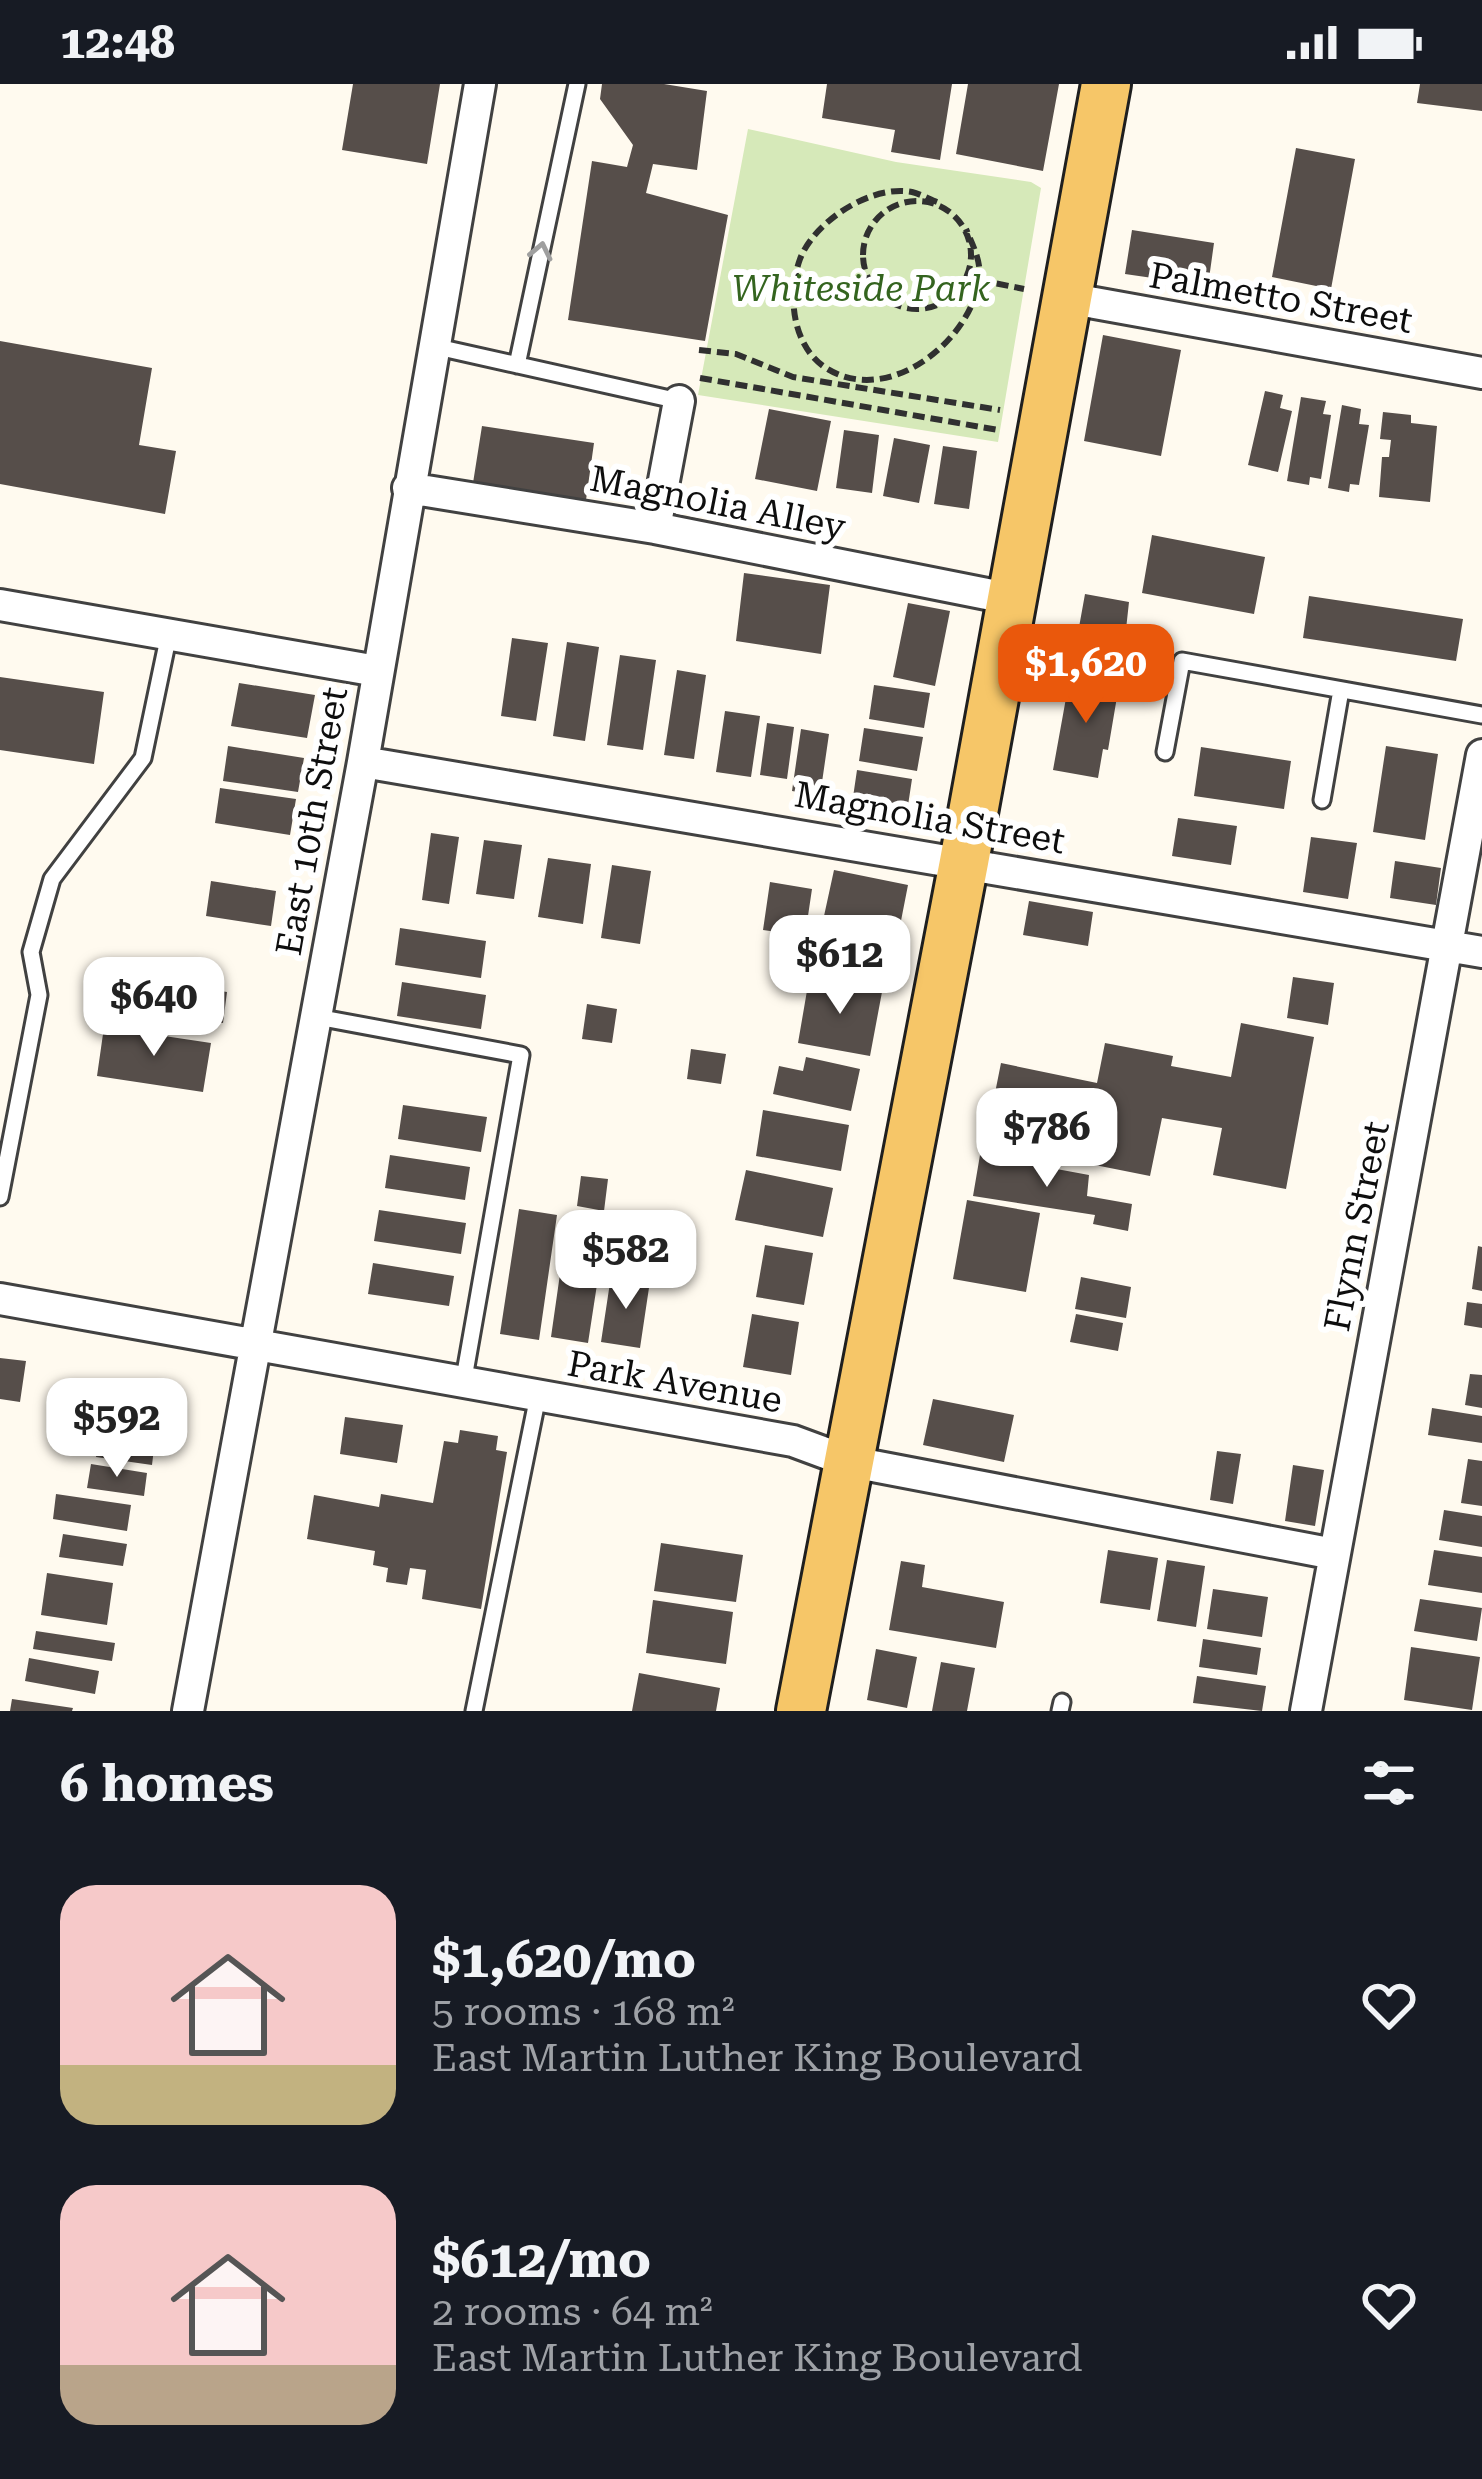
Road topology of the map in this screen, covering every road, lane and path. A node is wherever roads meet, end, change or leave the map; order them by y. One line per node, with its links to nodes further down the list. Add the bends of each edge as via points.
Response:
1 (480, 84): 8 (street, East 10th Street)
2 (577, 84): 10 (lane, one-way to 2)
3 (1106, 84): 7 (main road)
4 (938, 202): 5 (path); 5 (path, via 900,202 874,218 861,250 876,290 914,310 942,303 960,290 969,269); 12 (path, via 910,191 850,206 800,258 794,315 802,343 826,368)
5 (966, 229): 6 (path)
6 (979, 280): 7 (path); 12 (path, via 948,344 909,370)
7 (1045, 294): 11 (street, Palmetto Street); 19 (main road)
8 (434, 346): 10 (lane); 17 (street, East 10th Street)
9 (699, 350): 14 (path)
10 (517, 365): 13 (lane)
11 (1482, 373)
12 (874, 379): 14 (path)
13 (686, 389): 16 (path); 18 (street)
14 (872, 392): 15 (path)
15 (1000, 410)
16 (998, 430)
17 (408, 488): 18 (street, Magnolia Alley); 22 (street, East 10th Street)
18 (655, 528): 19 (street, Magnolia Alley)
19 (1012, 598): 29 (main road)
20 (0, 605): 21 (street)
21 (169, 634): 22 (street); 33 (lane, via 143,758 52,879 32,952 39,995)
22 (377, 671): 27 (street, East 10th Street)
23 (1341, 690): 24 (lane); 25 (lane, via 1182,661); 28 (lane)
24 (1482, 716)
25 (1165, 752)
26 (1482, 755): 30 (street, Flynn Street)
27 (364, 762): 29 (street, Magnolia Street); 32 (street, East 10th Street)
28 (1322, 800)
29 (964, 862): 30 (street, Magnolia Street); 38 (main road)
30 (1448, 946): 31 (street, Magnolia Street); 39 (street, Flynn Street)
31 (1482, 952)
32 (317, 1017): 35 (street, East 10th Street); 36 (lane, via 521,1055)
33 (0, 1197)
34 (0, 1299): 35 (street, Park Avenue)
35 (256, 1347): 36 (street, Park Avenue); 41 (street, East 10th Street)
36 (463, 1384): 37 (street, Park Avenue)
37 (538, 1396): 38 (street, Park Avenue, via 793,1441); 42 (lane)
38 (847, 1461): 39 (street, Park Avenue); 43 (main road)
39 (1334, 1554): 40 (street, Flynn Street)
40 (1315, 1709)
41 (188, 1711)
42 (474, 1711)
43 (801, 1711)

